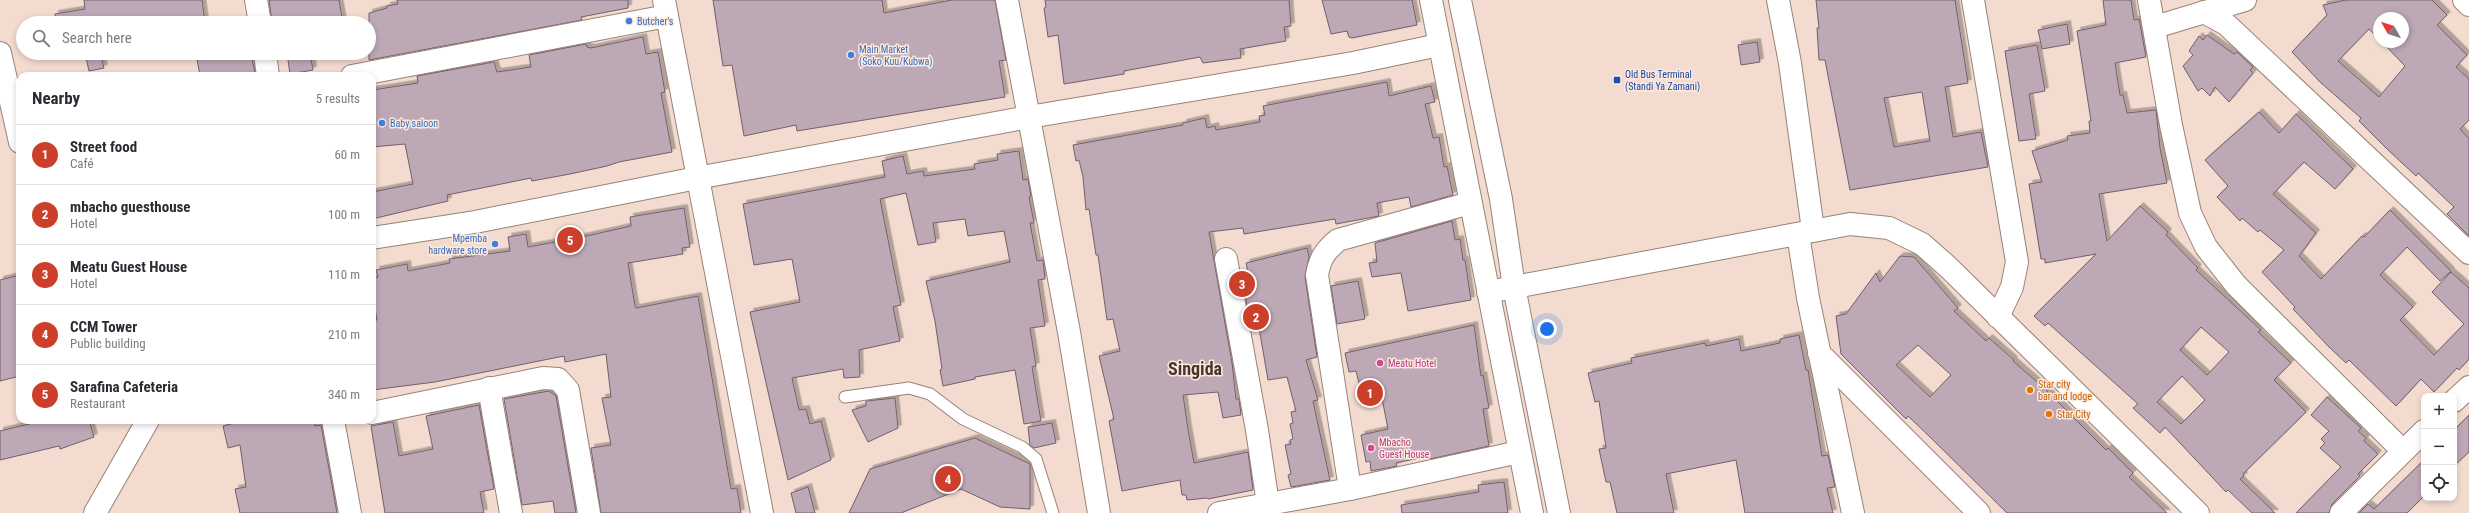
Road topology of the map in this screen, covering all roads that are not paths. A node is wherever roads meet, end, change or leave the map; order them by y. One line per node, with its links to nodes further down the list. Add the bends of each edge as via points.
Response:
1 (256, 0): 13 (street)
2 (1007, 0): 20 (street)
3 (1432, 0): 15 (street)
4 (1460, 0): 28 (street, via 1501,199)
5 (1778, 0): 24 (street, via 1790,63)
6 (1973, 0): 30 (street, via 2017,262 2012,287)
7 (2150, 0): 14 (street)
8 (2244, 0): 12 (street)
9 (2464, 0): 10 (street)
10 (2469, 5)
11 (666, 8): 19 (street); 22 (street)
12 (2204, 12): 14 (street); 26 (street, via 2226,24)
13 (259, 16)
14 (2155, 27): 40 (street, via 2170,125 2190,213 2206,247 2236,285)
15 (1439, 45): 20 (street, via 1353,63); 23 (street)
16 (0, 53): 21 (street)
17 (266, 60): 18 (street)
18 (267, 72)
19 (370, 72)
20 (1029, 117): 22 (street); 50 (street)
21 (16, 124)
22 (697, 178): 25 (street, via 475,222); 48 (street)
23 (1470, 203): 29 (street); 42 (street, via 1338,240 1323,252 1317,275)
24 (1805, 232): 28 (street); 30 (street, via 1850,224 1889,228 1922,244); 31 (street)
25 (376, 237)
26 (2469, 253)
27 (1226, 259): 43 (street)
28 (1514, 287): 29 (street); 53 (street)
29 (1488, 292): 41 (street)
30 (1998, 317): 56 (street)
31 (1819, 352): 54 (street); 55 (street)
32 (2469, 387): 35 (street)
33 (490, 388): 36 (street); 46 (street); 47 (street, via 543,378 558,380 568,390)
34 (845, 397): 49 (lane, via 909,388 930,394 963,418 1022,447 1036,459)
35 (2457, 398)
36 (376, 412)
37 (146, 424): 44 (street)
38 (336, 424): 45 (street)
39 (2421, 434): 40 (street)
40 (2404, 451): 57 (street)
41 (1519, 452): 42 (street); 52 (street)
42 (1350, 490): 43 (street)
43 (1268, 504): 51 (street)
44 (95, 513)
45 (350, 513)
46 (511, 513)
47 (589, 513)
48 (762, 513)
49 (1053, 513)
50 (1099, 513)
51 (1220, 513)
52 (1532, 513)
53 (1559, 513)
54 (1853, 513)
55 (1979, 513)
56 (2198, 513)
57 (2342, 513)

